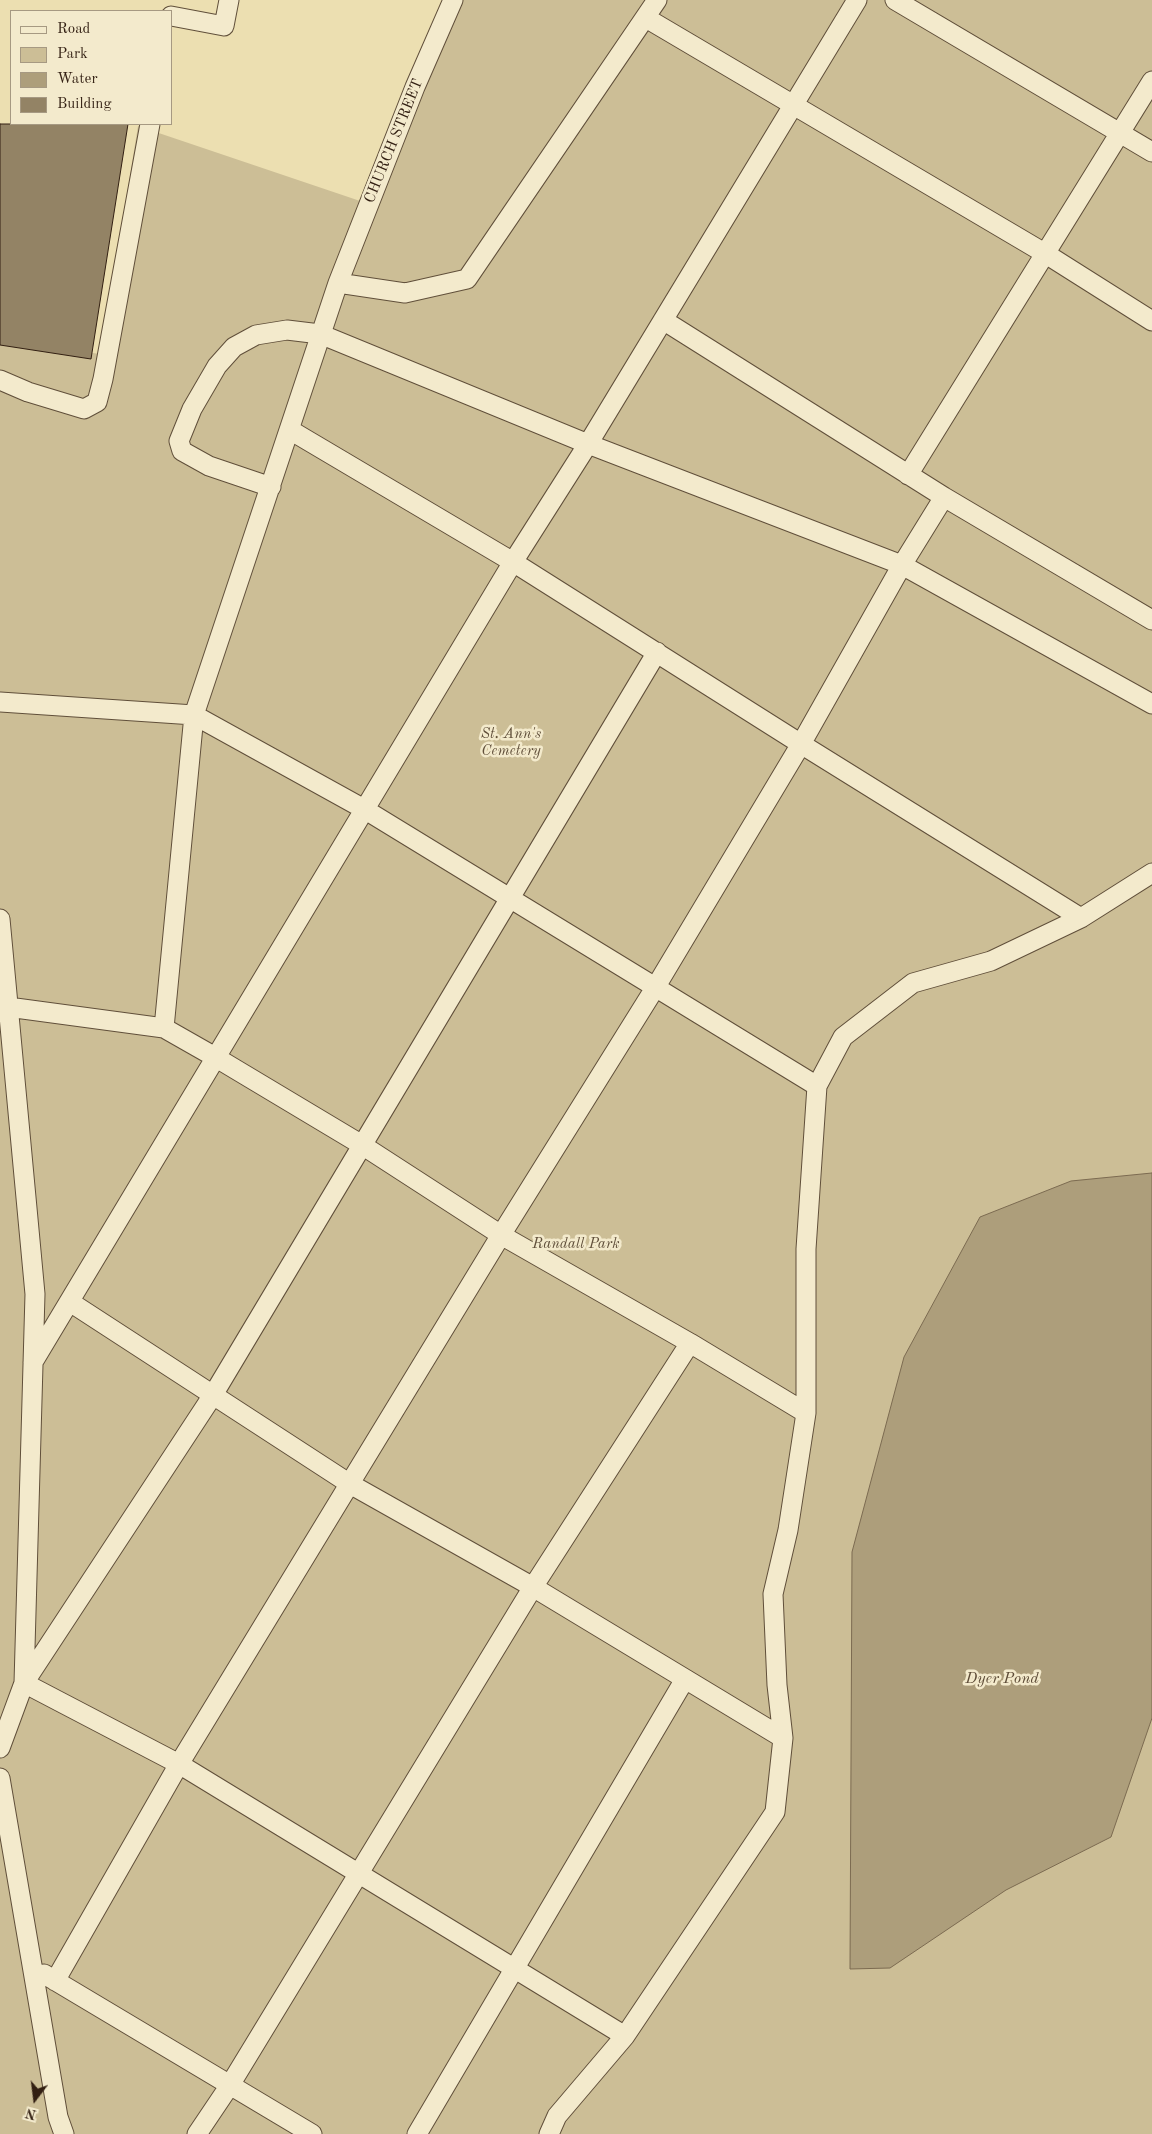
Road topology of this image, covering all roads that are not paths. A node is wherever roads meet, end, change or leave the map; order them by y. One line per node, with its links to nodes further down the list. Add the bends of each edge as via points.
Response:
1 (229, 0): 6 (street, via 224,26)
2 (453, 0): 14 (street, CHURCH STREET, via 414,87)
3 (657, 0): 7 (street)
4 (857, 0): 9 (street)
5 (895, 0): 11 (street)
6 (172, 16)
7 (646, 18): 9 (street); 14 (street, via 467,279 405,293)
8 (1152, 81): 11 (street)
9 (793, 105): 13 (street); 15 (street)
10 (150, 125): 18 (street, via 97,402 84,408 28,392)
11 (1120, 133): 12 (street); 13 (street)
12 (1152, 152)
13 (1046, 254): 16 (street); 21 (street)
14 (338, 283): 17 (street, CHURCH STREET)
15 (663, 320): 20 (street); 21 (street)
16 (1152, 321)
17 (320, 334): 19 (street, CHURCH STREET); 20 (street); 22 (street, via 287,330 256,335 234,346 217,366 197,400 179,442 182,451 209,466)
18 (0, 380)
19 (290, 430): 22 (street, CHURCH STREET); 24 (street)
20 (588, 444): 24 (street); 25 (street)
21 (908, 475): 23 (street)
22 (271, 487): 30 (street, CHURCH STREET)
23 (944, 497): 25 (street); 26 (street)
24 (513, 562): 27 (street); 32 (street)
25 (902, 565): 29 (street); 31 (street)
26 (1152, 620)
27 (656, 652): 31 (street); 34 (street)
28 (0, 702): 30 (street)
29 (1152, 704)
30 (194, 715): 32 (street); 39 (street, CHURCH STREET)
31 (800, 744): 35 (street); 37 (street)
32 (364, 809): 34 (street); 40 (street)
33 (1152, 873): 35 (street)
34 (510, 898): 37 (street); 42 (street)
35 (1080, 918): 41 (street, via 992,961 913,982 843,1037)
36 (0, 919): 38 (street)
37 (655, 988): 41 (street); 43 (street)
38 (8, 1007): 39 (street); 46 (street, via 35,1294)
39 (164, 1028): 40 (street)
40 (215, 1057): 42 (street); 44 (street)
41 (817, 1086): 48 (street, via 806,1249)
42 (362, 1145): 43 (street); 47 (street)
43 (501, 1235): 45 (street); 49 (street)
44 (70, 1302): 46 (street); 47 (street)
45 (690, 1343): 48 (street); 50 (street)
46 (33, 1362): 52 (street)
47 (213, 1395): 49 (street); 52 (street)
48 (806, 1412): 53 (street, via 788,1530 773,1594)
49 (350, 1484): 50 (street); 55 (street)
50 (533, 1587): 51 (street); 57 (street)
51 (685, 1679): 53 (street); 59 (street)
52 (24, 1683): 54 (street); 55 (street)
53 (783, 1738): 61 (street, via 775,1812)
54 (0, 1748)
55 (179, 1764): 57 (street); 60 (street)
56 (0, 1778): 58 (street)
57 (359, 1873): 59 (street); 62 (street)
58 (32, 1967): 60 (street); 63 (street, via 58,2116)
59 (515, 1968): 61 (street); 66 (street)
60 (56, 1981): 62 (street)
61 (626, 2036): 67 (street, via 557,2116)
62 (230, 2085): 64 (street); 65 (street)
63 (64, 2134)
64 (197, 2134)
65 (312, 2134)
66 (417, 2134)
67 (549, 2134)

